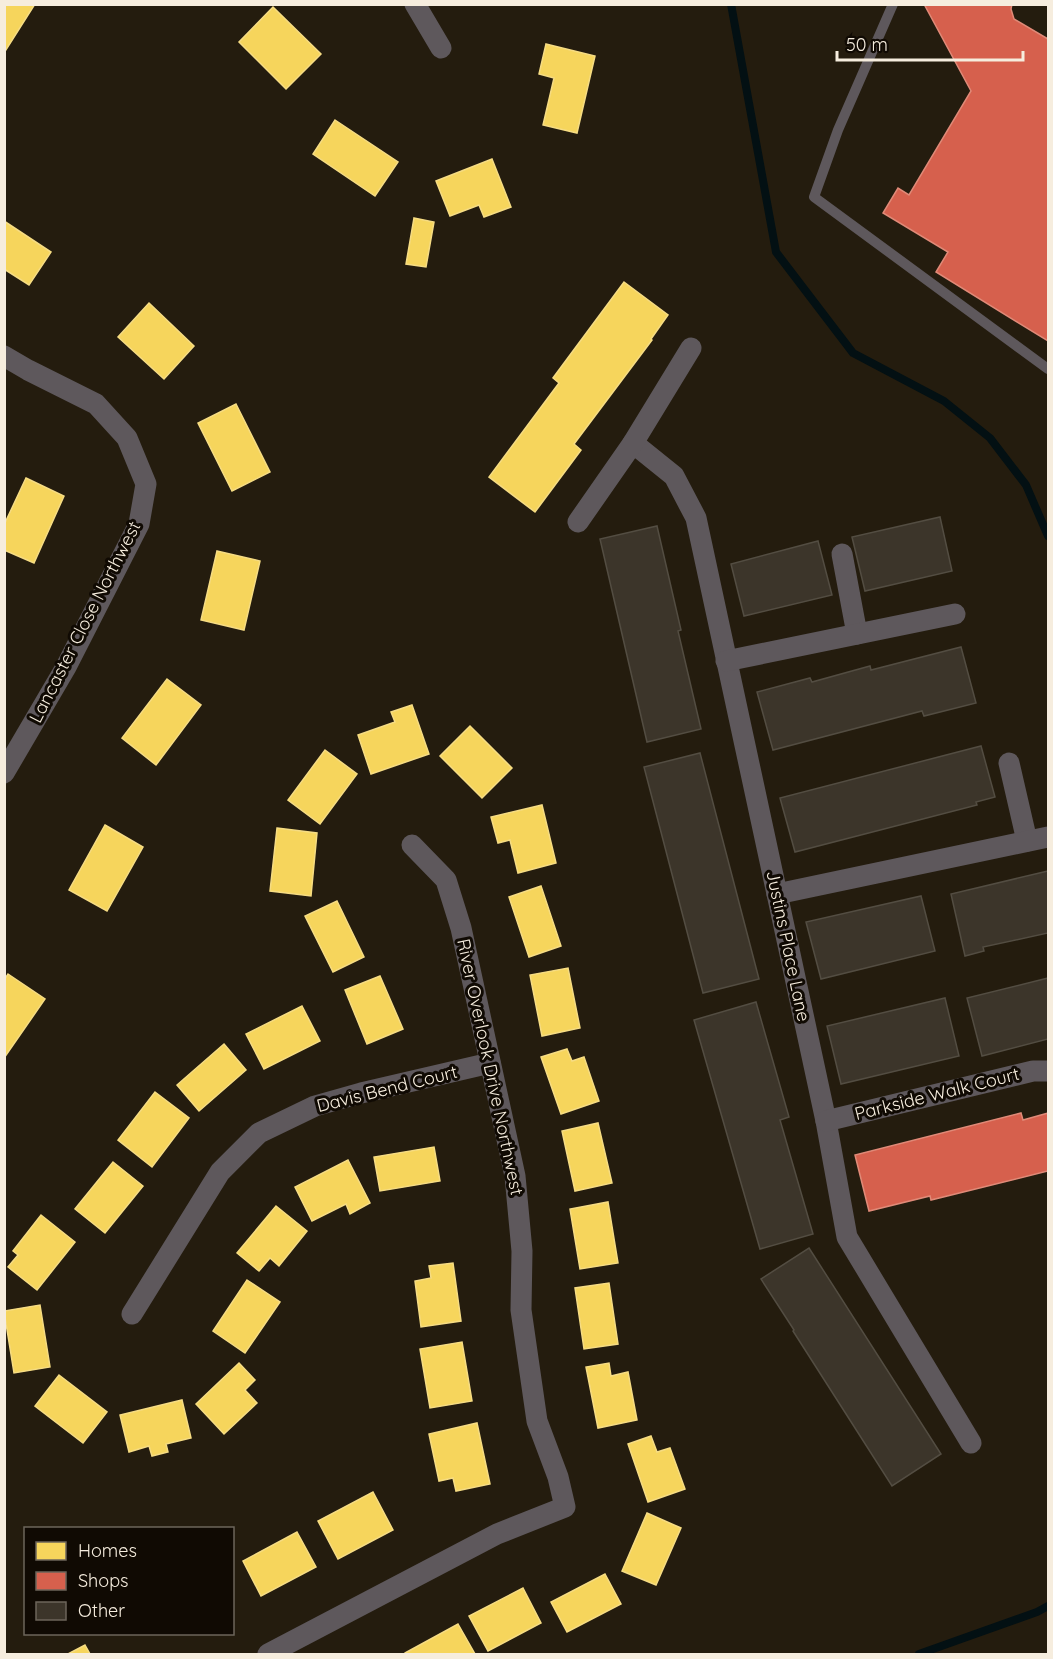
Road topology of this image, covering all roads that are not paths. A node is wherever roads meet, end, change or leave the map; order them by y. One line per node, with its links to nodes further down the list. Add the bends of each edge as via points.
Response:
1 (415, 4): 3 (street)
2 (893, 4): 6 (lane, via 838,130 814,197)
3 (441, 48)
4 (691, 348): 7 (street)
5 (4, 356): 14 (street, Lancaster Close Northwest, via 96,404 127,438 146,484 139,524 66,667)
6 (1048, 369)
7 (633, 443): 8 (street); 12 (street, Justins Place Lane, via 674,476 696,519)
8 (578, 522)
9 (842, 554): 11 (street)
10 (955, 614): 11 (street)
11 (858, 634): 12 (street)
12 (726, 661): 18 (street, Justins Place Lane)
13 (1010, 763): 16 (street)
14 (4, 773)
15 (1048, 837): 16 (street)
16 (1027, 841): 18 (street)
17 (412, 845): 19 (street, River Overlook Drive Northwest, via 446,880 461,928)
18 (777, 894): 21 (street, Justins Place Lane)
19 (490, 1063): 22 (street, Davis Bend Court, via 315,1106 259,1133 220,1172); 24 (street, River Overlook Drive Northwest, via 515,1176 522,1251 521,1310 537,1421 565,1507 497,1534)
20 (1048, 1071): 21 (street, Parkside Walk Court, via 1033,1071)
21 (826, 1121): 23 (street, Justins Place Lane, via 847,1237)
22 (132, 1314)
23 (971, 1443)
24 (268, 1654)

